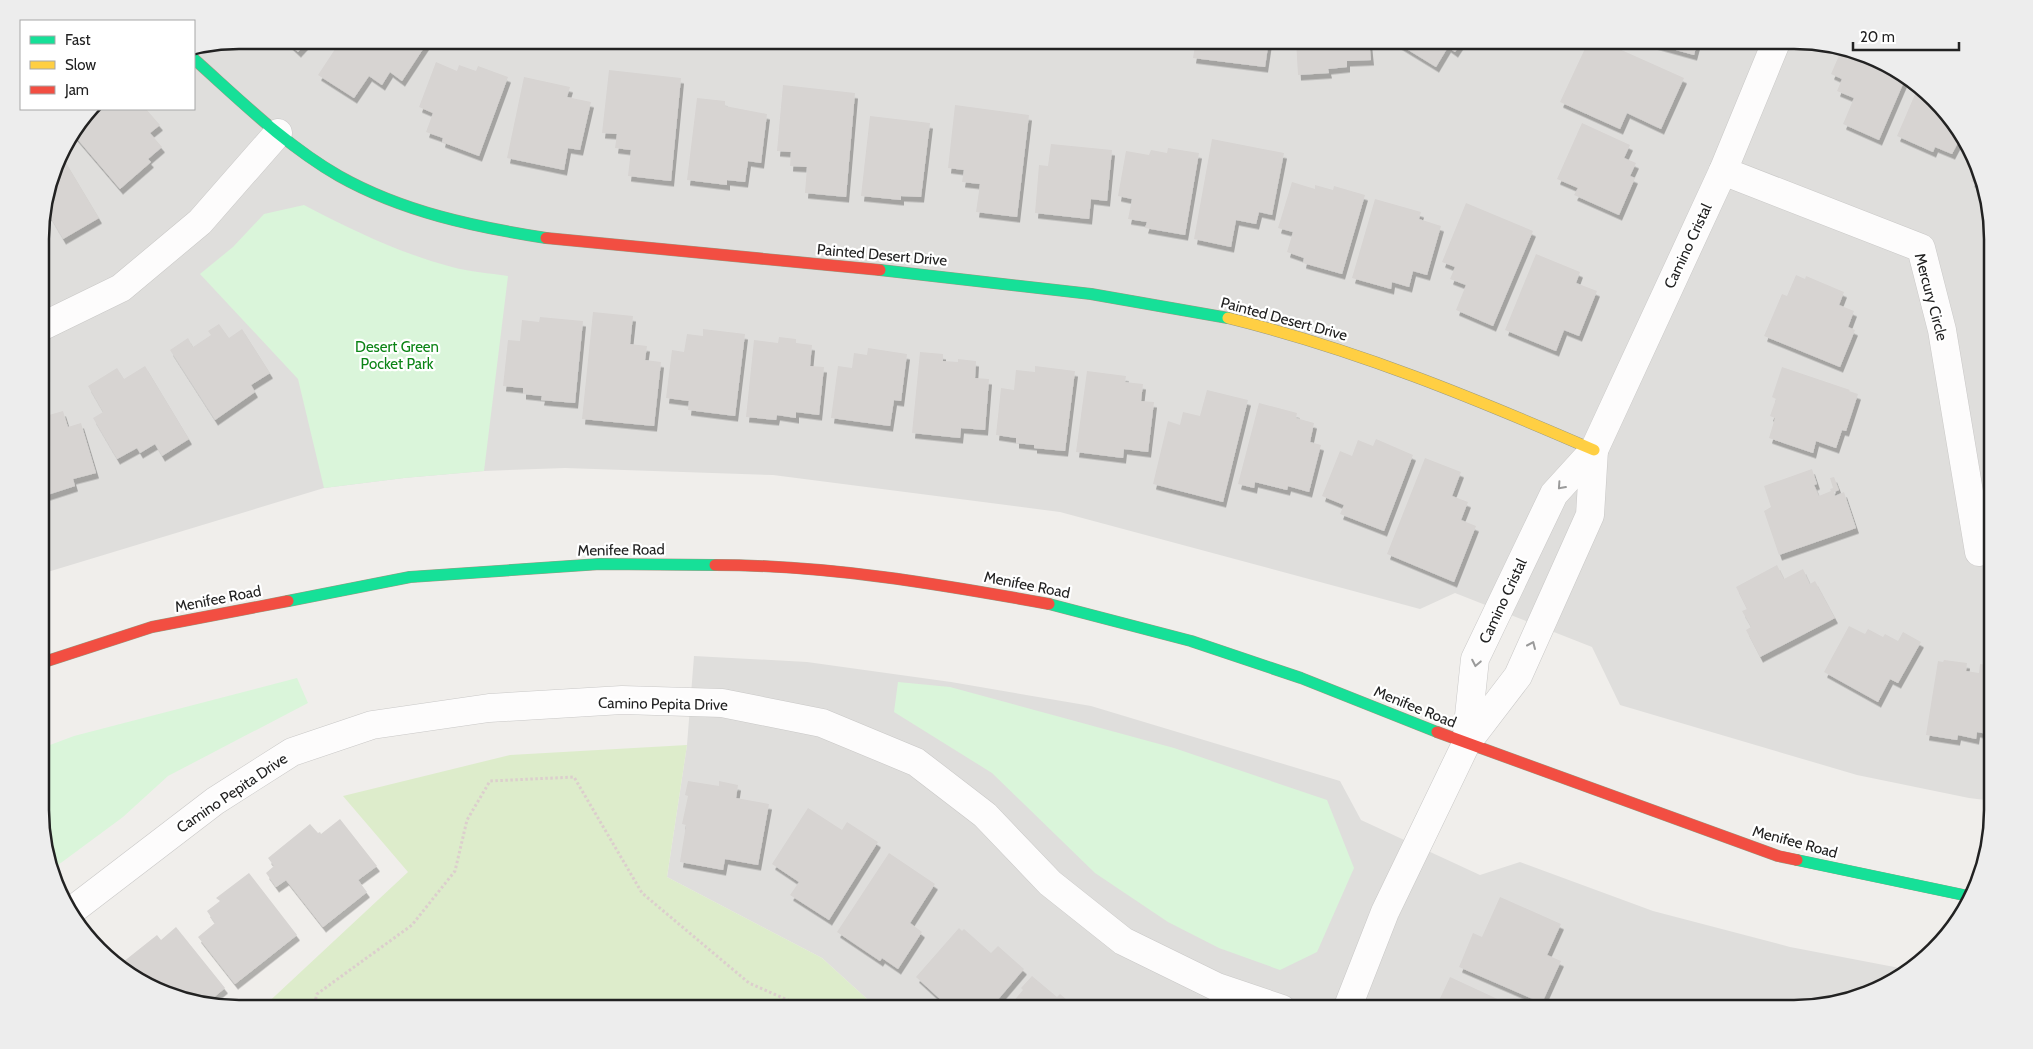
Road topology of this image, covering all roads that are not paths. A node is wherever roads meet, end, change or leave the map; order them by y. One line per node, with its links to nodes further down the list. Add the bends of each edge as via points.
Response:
1 (1773, 49): 4 (street, Camino Cristal)
2 (195, 60): 3 (main road, Painted Desert Drive)
3 (278, 133): 5 (street, via 200,222 121,288); 6 (main road, Painted Desert Drive, via 360,187 398,204 490,230 1015,283 1224,317 1396,367)
4 (1723, 171): 6 (street, Camino Cristal); 7 (street, Mercury Circle, via 1921,248 1942,330)
5 (49, 323)
6 (1594, 450): 9 (street, Camino Cristal, one-way to 6, via 1518,676 1590,515); 9 (street, Camino Cristal, one-way to 9, via 1554,494 1476,659)
7 (1978, 552)
8 (49, 660): 9 (main road, Menifee Road, via 152,627 410,577 600,564 760,565 939,584 1056,605 1237,656)
9 (1466, 744): 10 (main road, Menifee Road, via 1778,856); 13 (street, Camino Cristal, via 1384,912)
10 (1964, 895)
11 (76, 908): 12 (street, Camino Pepita Drive, via 215,800 292,752 372,726 498,707 622,700 722,703 822,723 916,762 985,816 1050,883 1123,941 1216,987)
12 (1255, 1000)
13 (1350, 1000)

